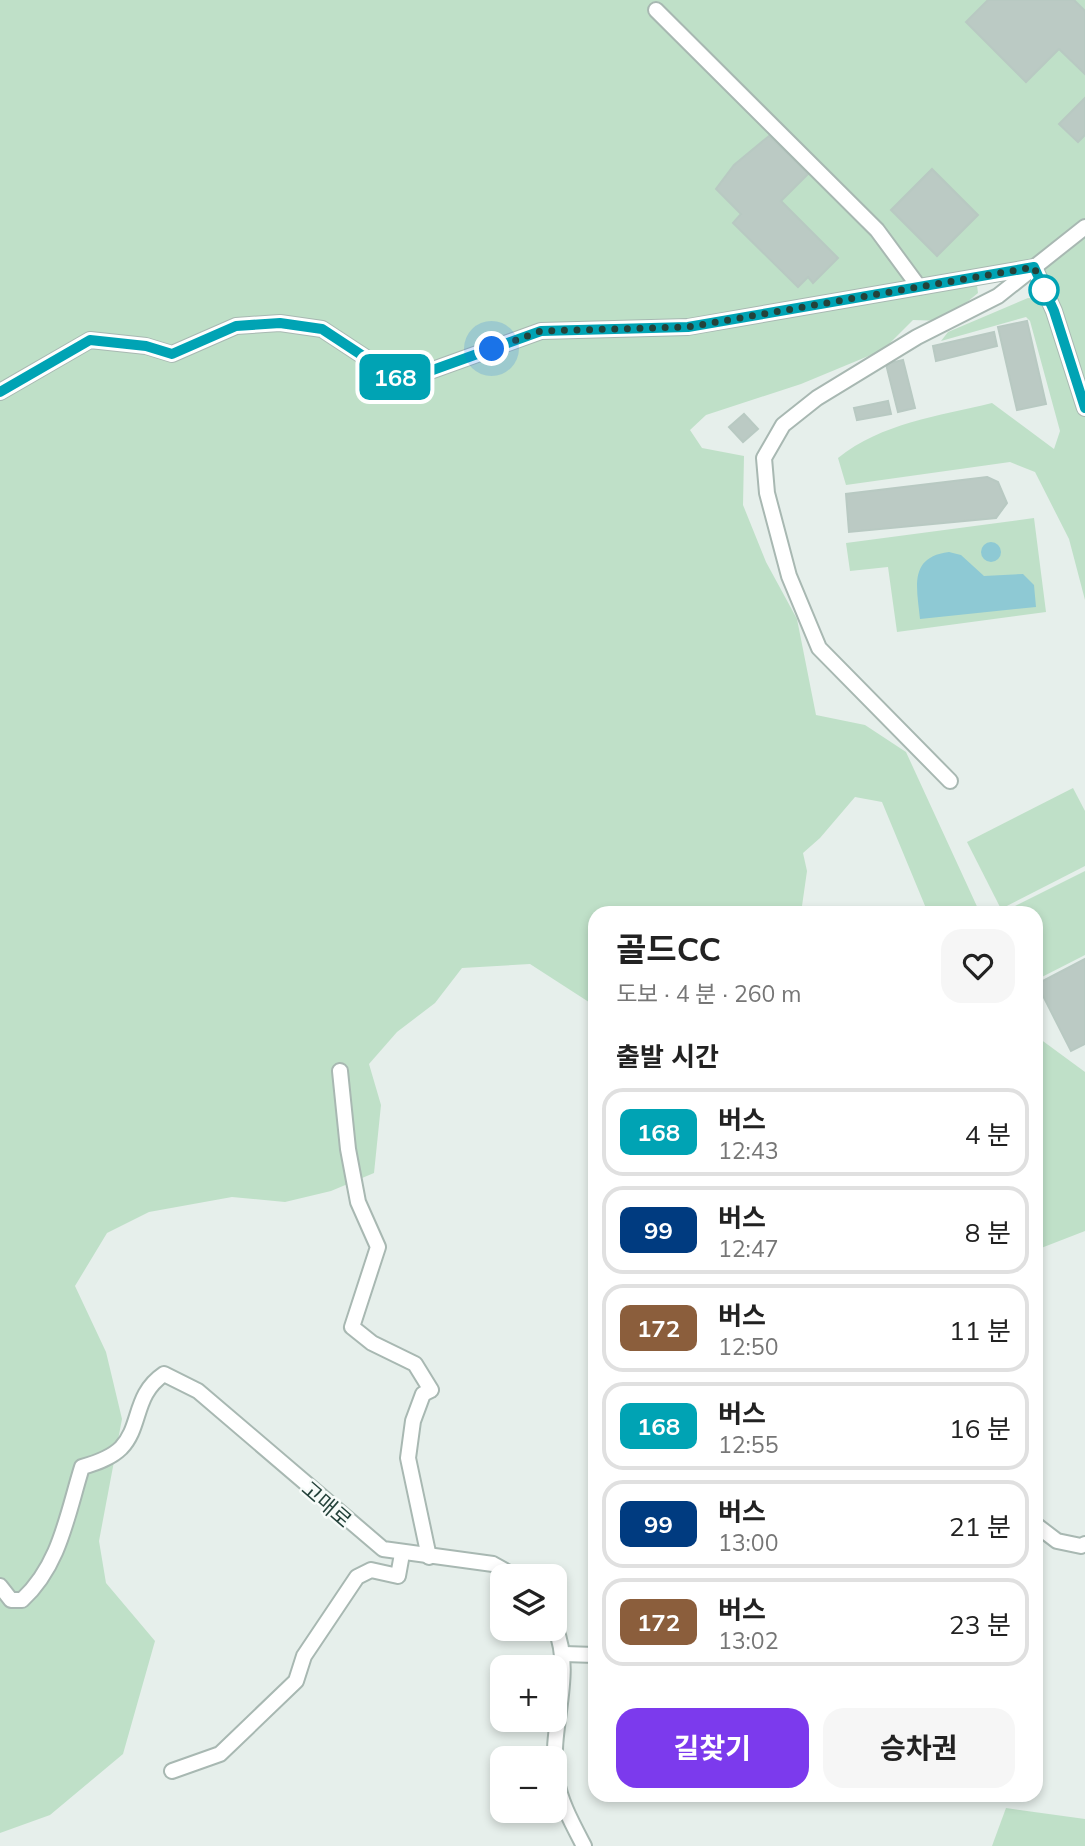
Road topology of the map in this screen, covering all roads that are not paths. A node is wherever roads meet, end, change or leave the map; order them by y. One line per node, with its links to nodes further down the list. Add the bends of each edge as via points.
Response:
1 (656, 10): 4 (street, via 877,230)
2 (1085, 227): 3 (street)
3 (1034, 267): 4 (street); 6 (street, via 1054,311); 7 (street, via 998,296 918,337 817,398 783,425 764,458 767,493 789,576 819,648)
4 (919, 287): 5 (street, via 688,327 541,331 419,375 395,377 322,329 280,323 236,326 172,354 146,346 90,340)
5 (0, 392)
6 (1085, 408)
7 (950, 780)
8 (340, 1071): 12 (street, via 358,1202 378,1247 352,1327 372,1343 415,1364 431,1390 423,1394 413,1421 408,1458)
9 (1043, 1530): 10 (street, via 1057,1541)
10 (1085, 1544)
11 (402, 1554): 12 (street, 고매로); 14 (street, 고매로, via 383,1549 359,1531 198,1391 164,1374 148,1385 122,1447 102,1461 82,1467 50,1567 37,1587 22,1600 11,1600); 18 (street, via 398,1576 371,1570 357,1577 304,1656 296,1681 245,1733 220,1754)
12 (429, 1557): 13 (street, 고매로)
13 (493, 1564)
14 (0, 1586)
15 (560, 1641): 16 (street)
16 (564, 1654): 17 (street); 19 (street, via 556,1778)
17 (588, 1655)
18 (172, 1771)
19 (584, 1846)

